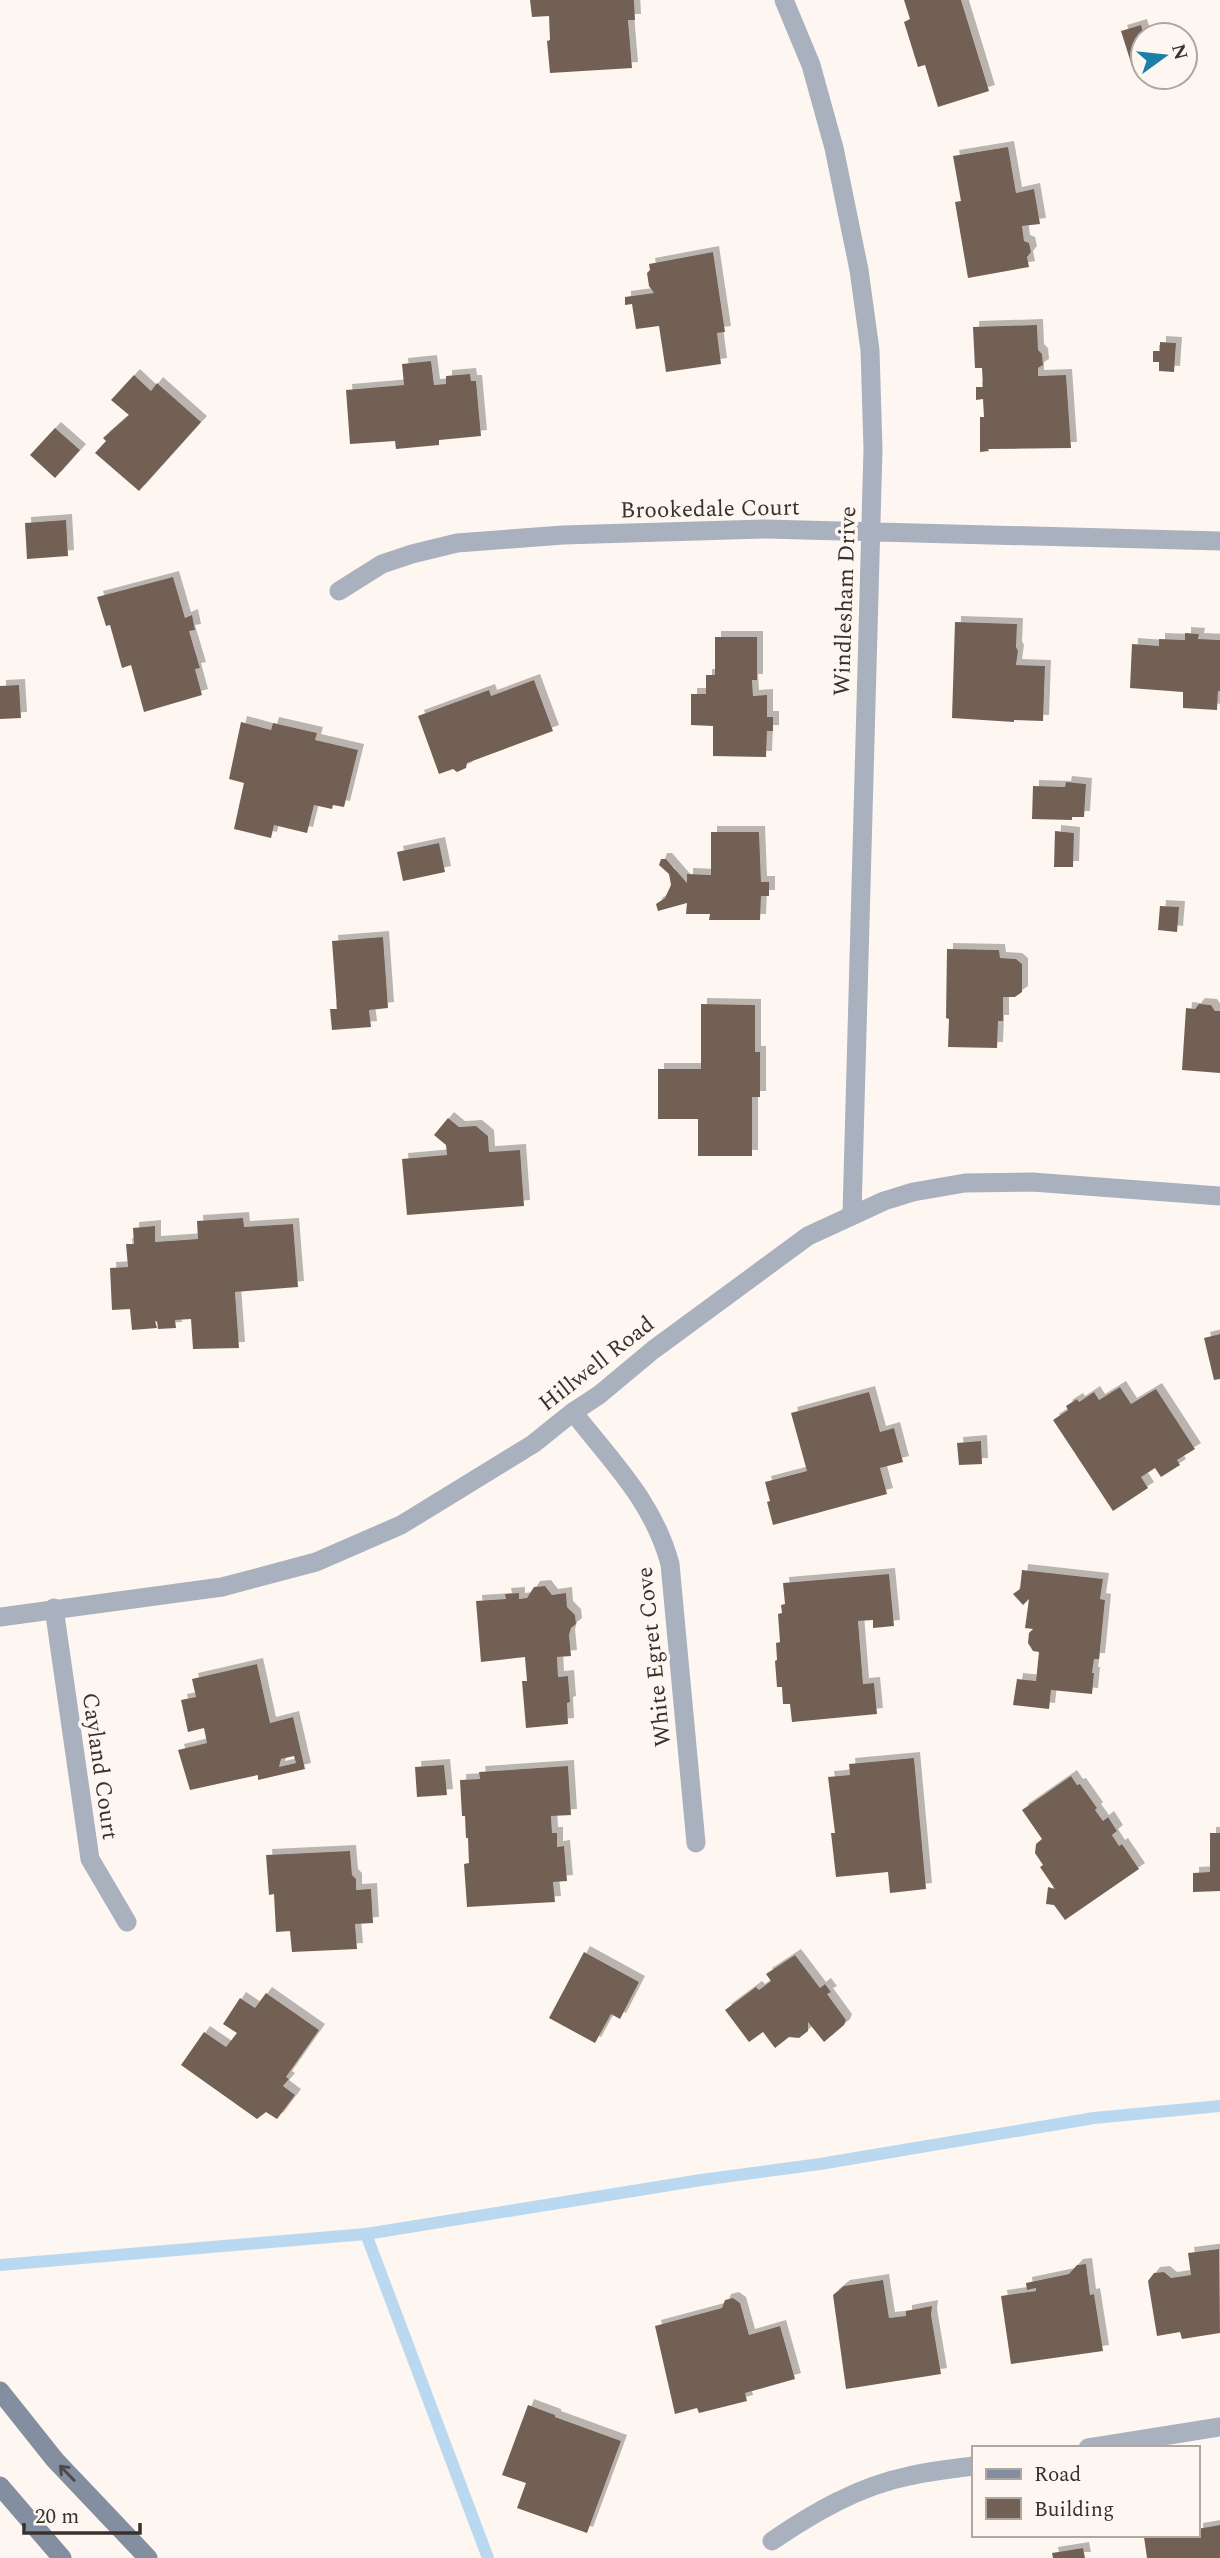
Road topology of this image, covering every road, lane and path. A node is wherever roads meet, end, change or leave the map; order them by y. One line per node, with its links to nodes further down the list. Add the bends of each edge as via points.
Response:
1 (784, 0): 2 (street, Windlesham Drive, via 811,65 859,270 870,350)
2 (870, 533): 3 (street, Brookedale Court); 4 (street, Brookedale Court, via 766,529 457,542 382,564); 6 (street, Windlesham Drive)
3 (1220, 541)
4 (339, 592)
5 (1220, 1196): 6 (street, Hillwell Road, via 1032,1182 965,1183 914,1192)
6 (852, 1214): 7 (street, Hillwell Road, via 798,1243)
7 (573, 1412): 8 (street, Hillwell Road, via 533,1444 401,1525 316,1562 222,1587); 10 (street, White Egret Cove, via 642,1498 670,1564)
8 (54, 1608): 9 (street, Hillwell Road); 11 (street, Cayland Court, via 90,1859)
9 (0, 1617)
10 (696, 1843)
11 (127, 1922)
12 (0, 2391): 19 (main road, one-way to 12, via 55,2460)
13 (1220, 2427): 14 (street)
14 (1101, 2446)
15 (972, 2466): 17 (street, via 873,2486 819,2510)
16 (0, 2486): 18 (main road)
17 (772, 2542)
18 (62, 2558)
19 (148, 2558)

